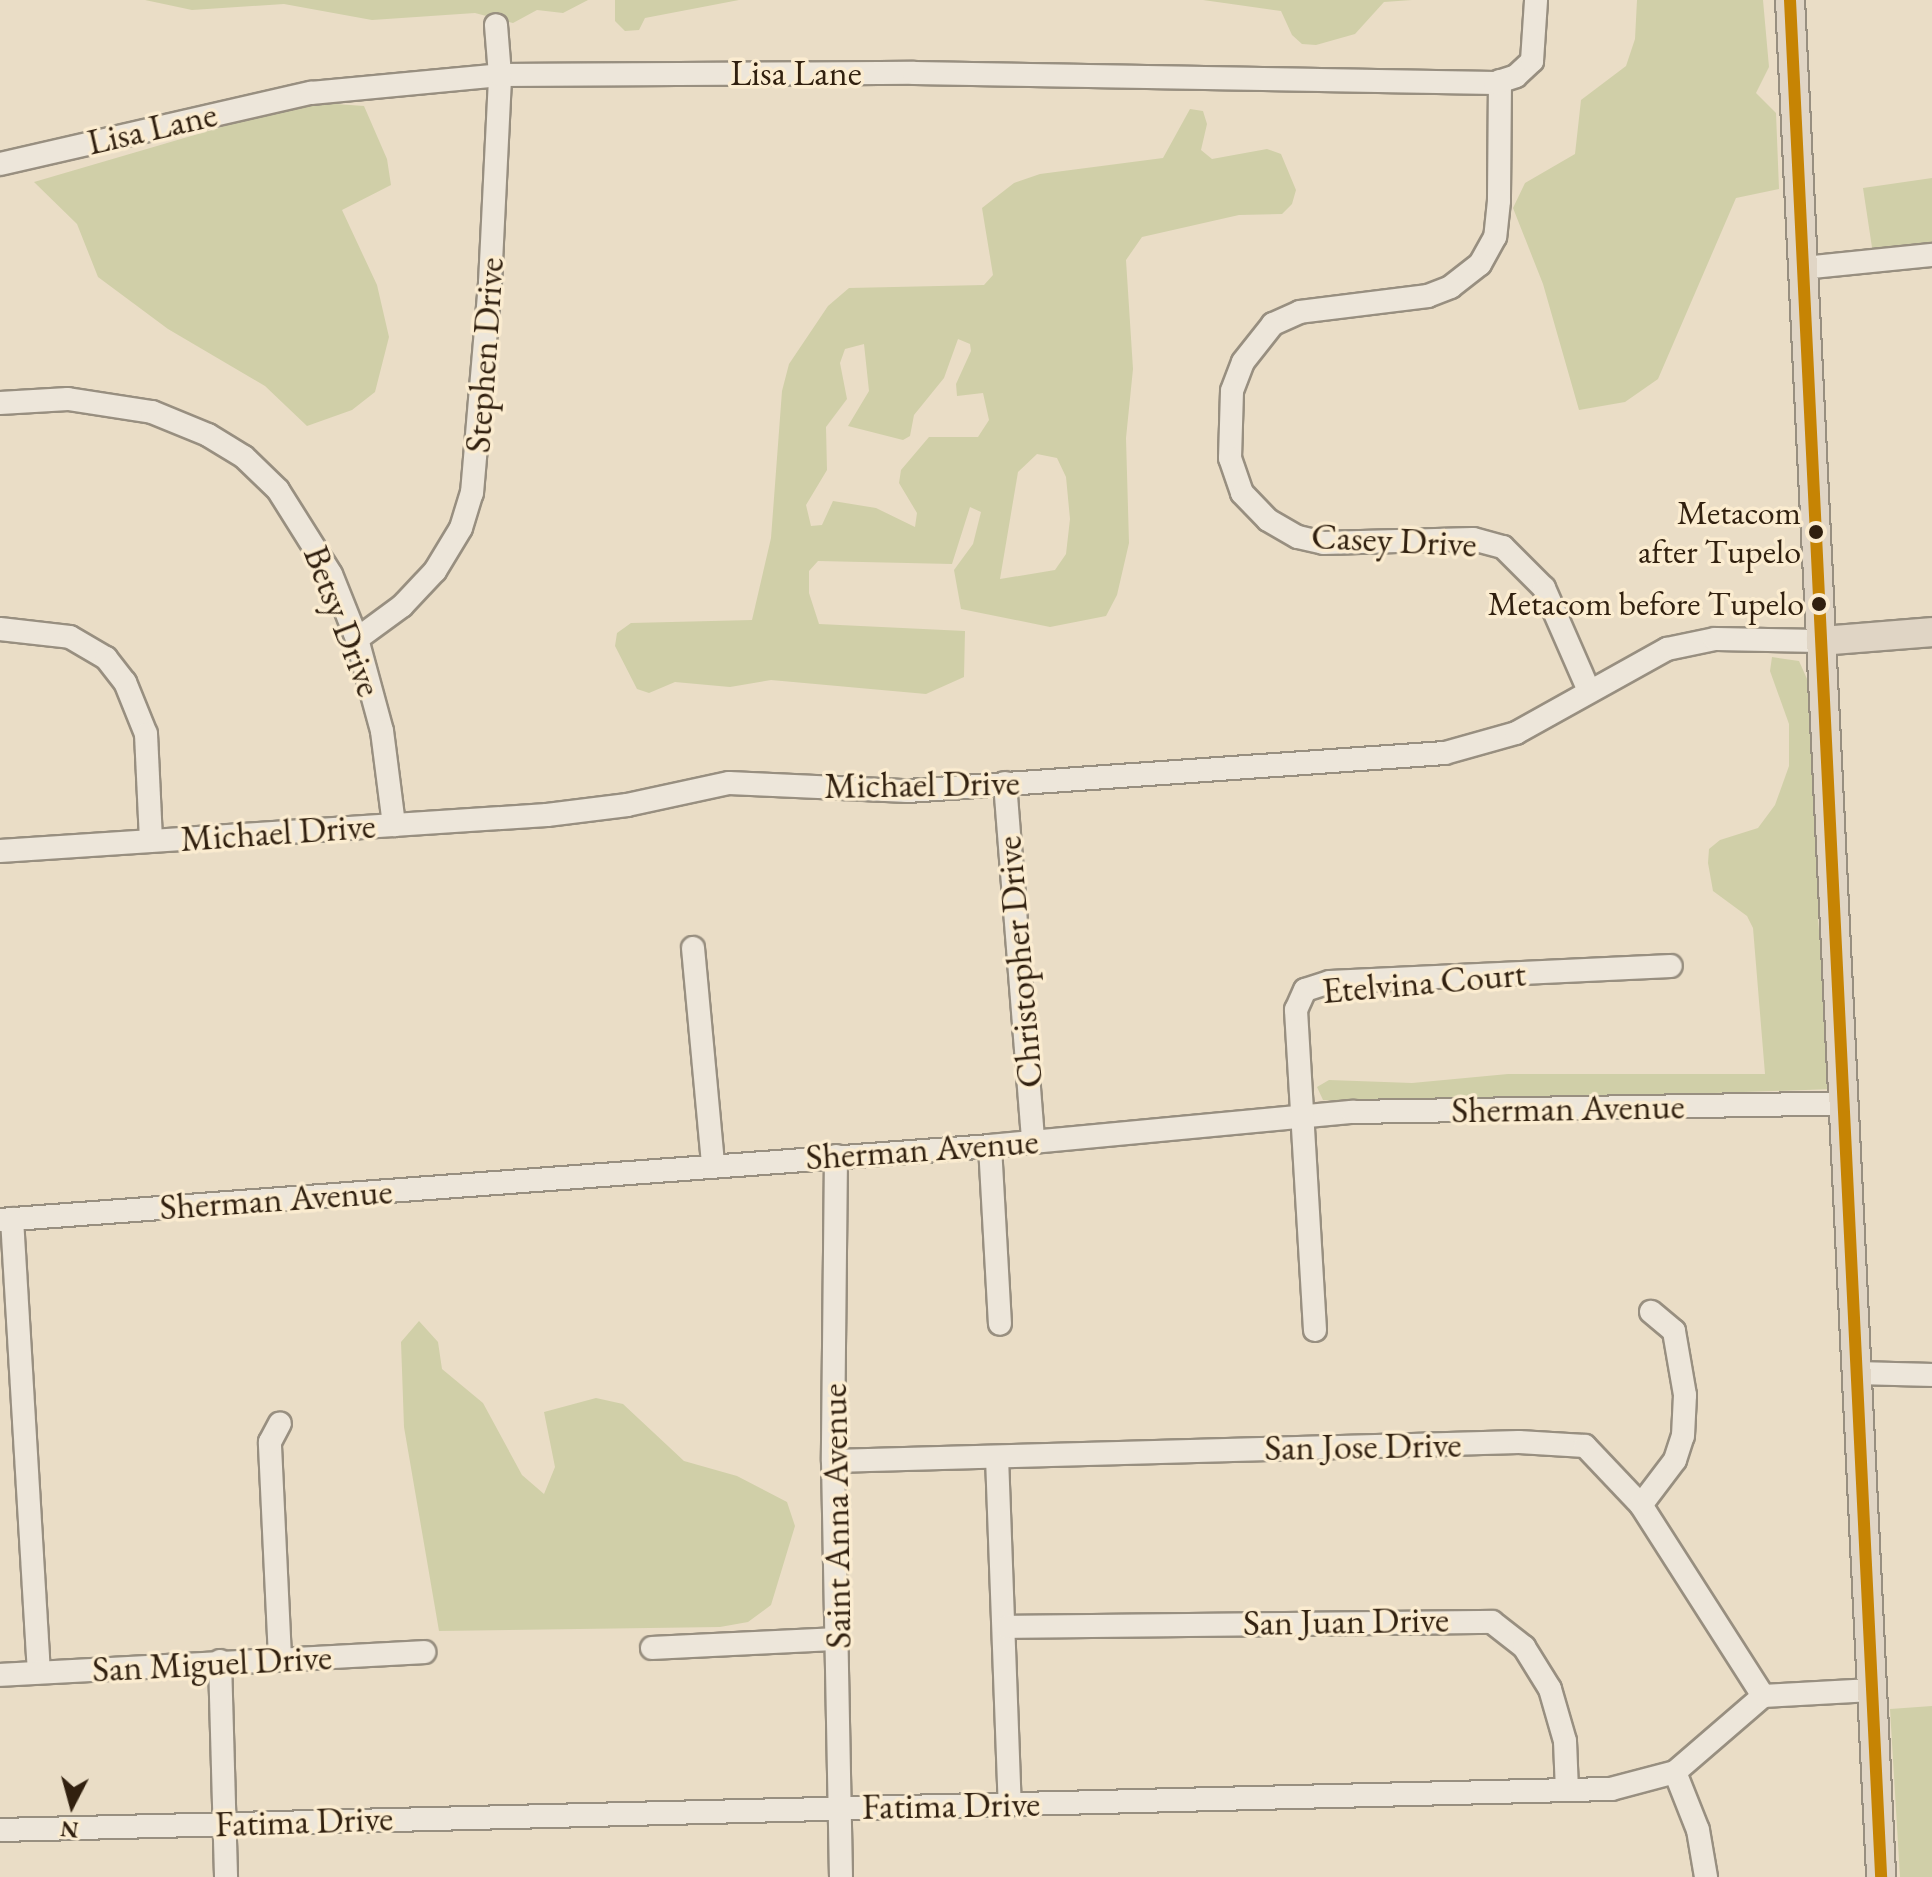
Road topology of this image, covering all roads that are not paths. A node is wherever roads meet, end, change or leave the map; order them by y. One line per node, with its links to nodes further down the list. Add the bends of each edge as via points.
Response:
1 (1536, 0): 5 (street, via 1532,61 1516,76)
2 (1790, 0): 8 (main road)
3 (496, 25): 4 (street, Stephen Drive)
4 (500, 75): 5 (street, Lisa Lane, via 914,73); 6 (street, Lisa Lane, via 311,93); 12 (street, Stephen Drive, via 472,493 461,528 435,571 402,606)
5 (1500, 81): 14 (street, Casey Drive, via 1499,201 1495,237 1480,264 1451,287 1428,296 1300,312 1273,324 1243,362 1232,391 1230,458 1242,493 1268,520 1298,537 1323,543 1473,539 1503,547 1544,588)
6 (0, 164)
7 (1932, 255): 8 (street)
8 (1803, 268): 13 (main road)
9 (0, 403): 12 (street, Betsy Drive, via 68,399 132,407 208,435 244,457 306,528)
10 (0, 629): 17 (street, via 70,637 106,658 125,682 146,734)
11 (1932, 632): 13 (main road)
12 (357, 639): 16 (street, Betsy Drive, via 382,731)
13 (1821, 641): 14 (street, Michael Drive, via 1700,640 1652,655); 21 (main road)
14 (1589, 691): 15 (street, Michael Drive, via 1516,733 1445,753)
15 (1005, 783): 16 (street, Michael Drive, via 908,791 729,783 627,805); 23 (street, Christopher Drive)
16 (394, 825): 17 (street, Michael Drive)
17 (151, 840): 18 (street, Michael Drive)
18 (0, 851)
19 (693, 948): 26 (street)
20 (1671, 966): 22 (street, Etelvina Court, via 1330,982 1305,990 1296,1010)
21 (1844, 1103): 22 (street, Sherman Avenue, via 1432,1109); 31 (main road)
22 (1300, 1118): 23 (street, Sherman Avenue); 30 (street, Etelvina Court)
23 (1033, 1142): 24 (street, Sherman Avenue)
24 (990, 1146): 25 (street, Sherman Avenue); 29 (street)
25 (836, 1156): 26 (street, Sherman Avenue); 35 (street, Saint Anna Avenue)
26 (713, 1165): 27 (street, Sherman Avenue)
27 (6, 1219): 43 (street)
28 (1651, 1312): 36 (street, via 1674,1331 1684,1365 1685,1409 1675,1460)
29 (1000, 1324)
30 (1315, 1330)
31 (1858, 1373): 32 (street); 45 (main road)
32 (1932, 1375)
33 (280, 1423): 41 (street, via 270,1442)
34 (997, 1457): 35 (street, San Jose Drive); 36 (street, San Jose Drive, via 1519,1442 1585,1446); 37 (street)
35 (833, 1461): 38 (street, Saint Anna Avenue)
36 (1641, 1505): 46 (street, San Jose Drive)
37 (1006, 1627): 48 (street, San Juan Drive, via 1492,1622 1524,1647 1550,1689 1565,1741); 49 (street)
38 (838, 1639): 39 (street); 50 (street, Saint Anna Avenue)
39 (652, 1648)
40 (424, 1652): 41 (street, San Miguel Drive)
41 (280, 1658): 42 (street, San Miguel Drive)
42 (220, 1661): 43 (street, San Miguel Drive); 51 (street)
43 (39, 1672): 44 (street, San Miguel Drive)
44 (0, 1675)
45 (1872, 1690): 46 (street); 56 (main road)
46 (1763, 1696): 47 (street, Fatima Drive)
47 (1675, 1772): 48 (street, Fatima Drive, via 1637,1786); 55 (street, via 1698,1830)
48 (1567, 1790): 49 (street, Fatima Drive)
49 (1010, 1805): 50 (street, Fatima Drive)
50 (840, 1808): 51 (street, Fatima Drive); 54 (street, Saint Anna Avenue)
51 (224, 1824): 52 (street, Fatima Drive); 53 (street)
52 (0, 1830)
53 (226, 1877)
54 (841, 1877)
55 (1706, 1877)
56 (1881, 1877)

